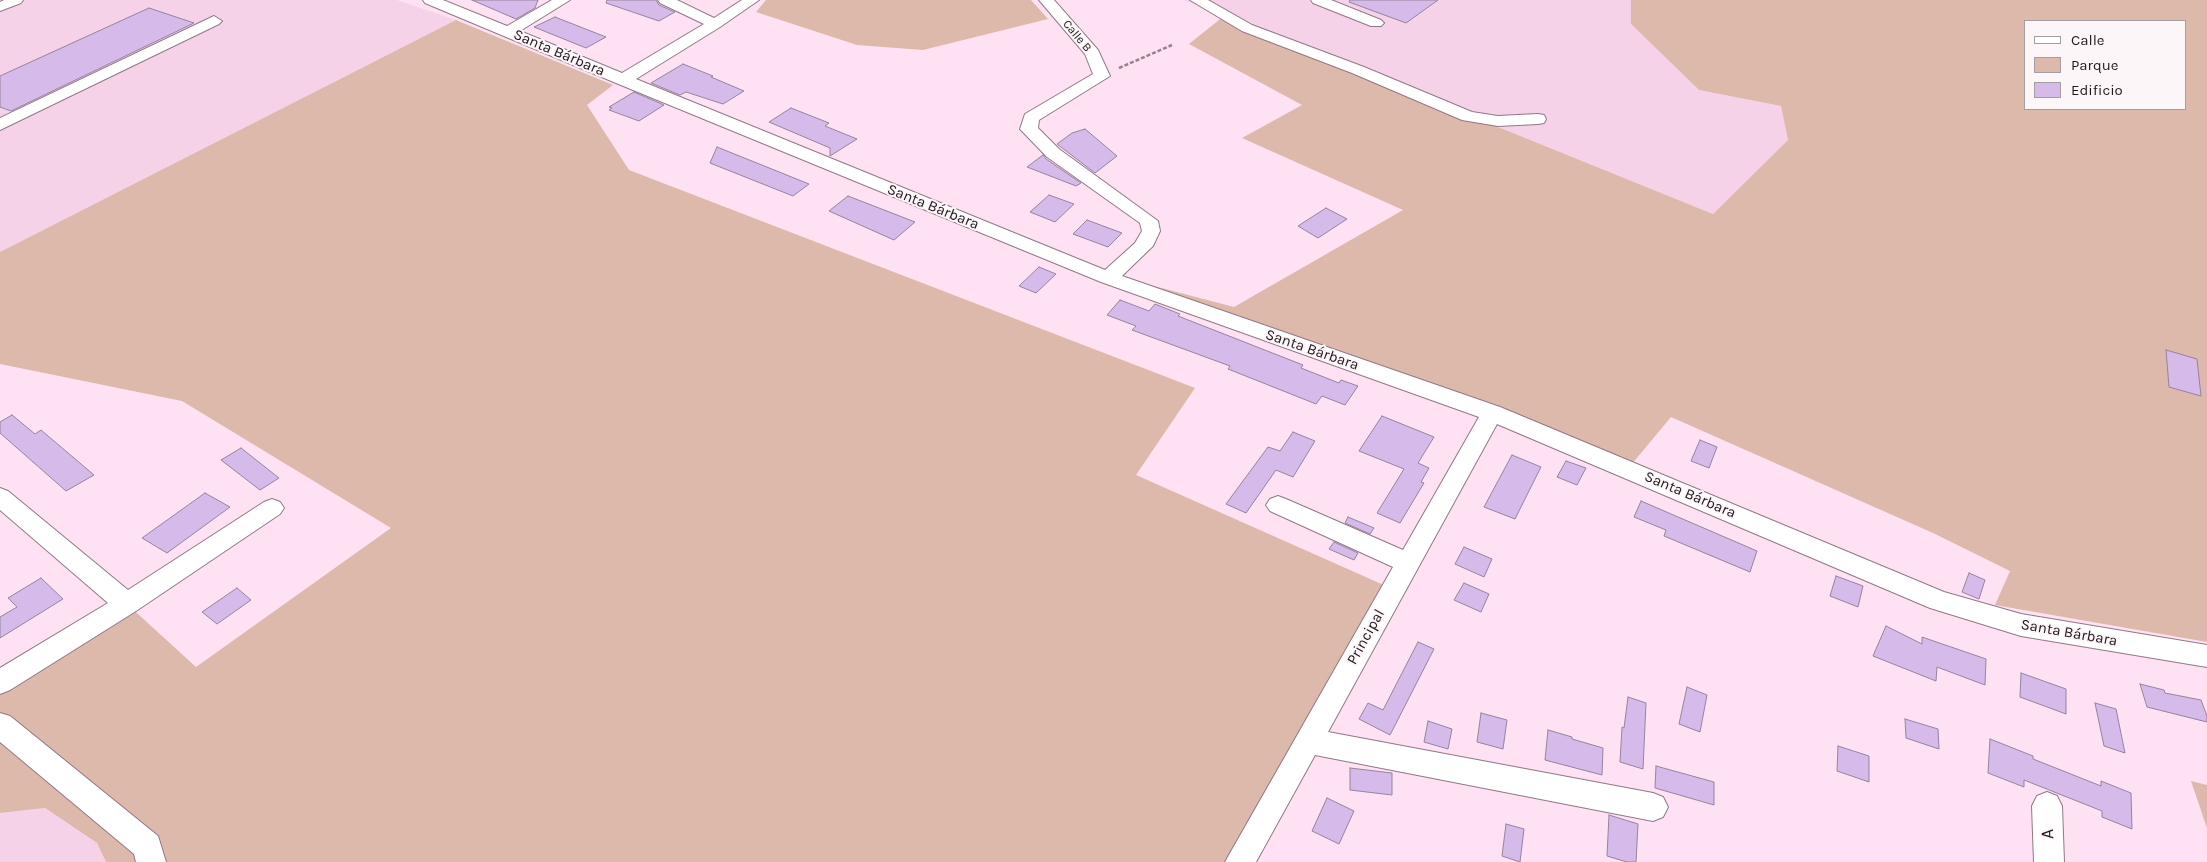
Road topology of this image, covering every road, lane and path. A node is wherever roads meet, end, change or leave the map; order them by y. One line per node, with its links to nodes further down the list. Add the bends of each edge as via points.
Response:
1 (16, 0): 9 (street)
2 (430, 0): 13 (street, Santa Bárbara)
3 (563, 0): 13 (street)
4 (665, 0): 11 (street)
5 (752, 0): 11 (street)
6 (1046, 0): 15 (street, Calle B, via 1092,53)
7 (1197, 0): 17 (street, via 1247,28 1468,116 1498,121)
8 (1318, 0): 12 (street)
9 (0, 7)
10 (214, 21): 18 (street)
11 (716, 24): 16 (street)
12 (1376, 24)
13 (508, 32): 16 (street, Santa Bárbara)
14 (1172, 45): 15 (path)
15 (1102, 76): 19 (street, via 1031,118 1029,130 1053,153 1148,221 1151,231 1143,246)
16 (622, 80): 19 (street, Santa Bárbara)
17 (1538, 119)
18 (0, 125)
19 (1108, 278): 20 (street, Santa Bárbara)
20 (1492, 412): 24 (street, Principal); 26 (street, Santa Bárbara, via 1940,601 2021,625)
21 (0, 497): 25 (street)
22 (1278, 505): 24 (street)
23 (272, 508): 25 (street)
24 (1408, 563): 29 (street, Principal)
25 (127, 604): 27 (street)
26 (2207, 656)
27 (0, 682)
28 (0, 724): 32 (street, via 146,846)
29 (1309, 741): 31 (street); 33 (street, Principal)
30 (2047, 806): 34 (street, A)
31 (1653, 807)
32 (151, 862)
33 (1240, 862)
34 (2049, 862)

